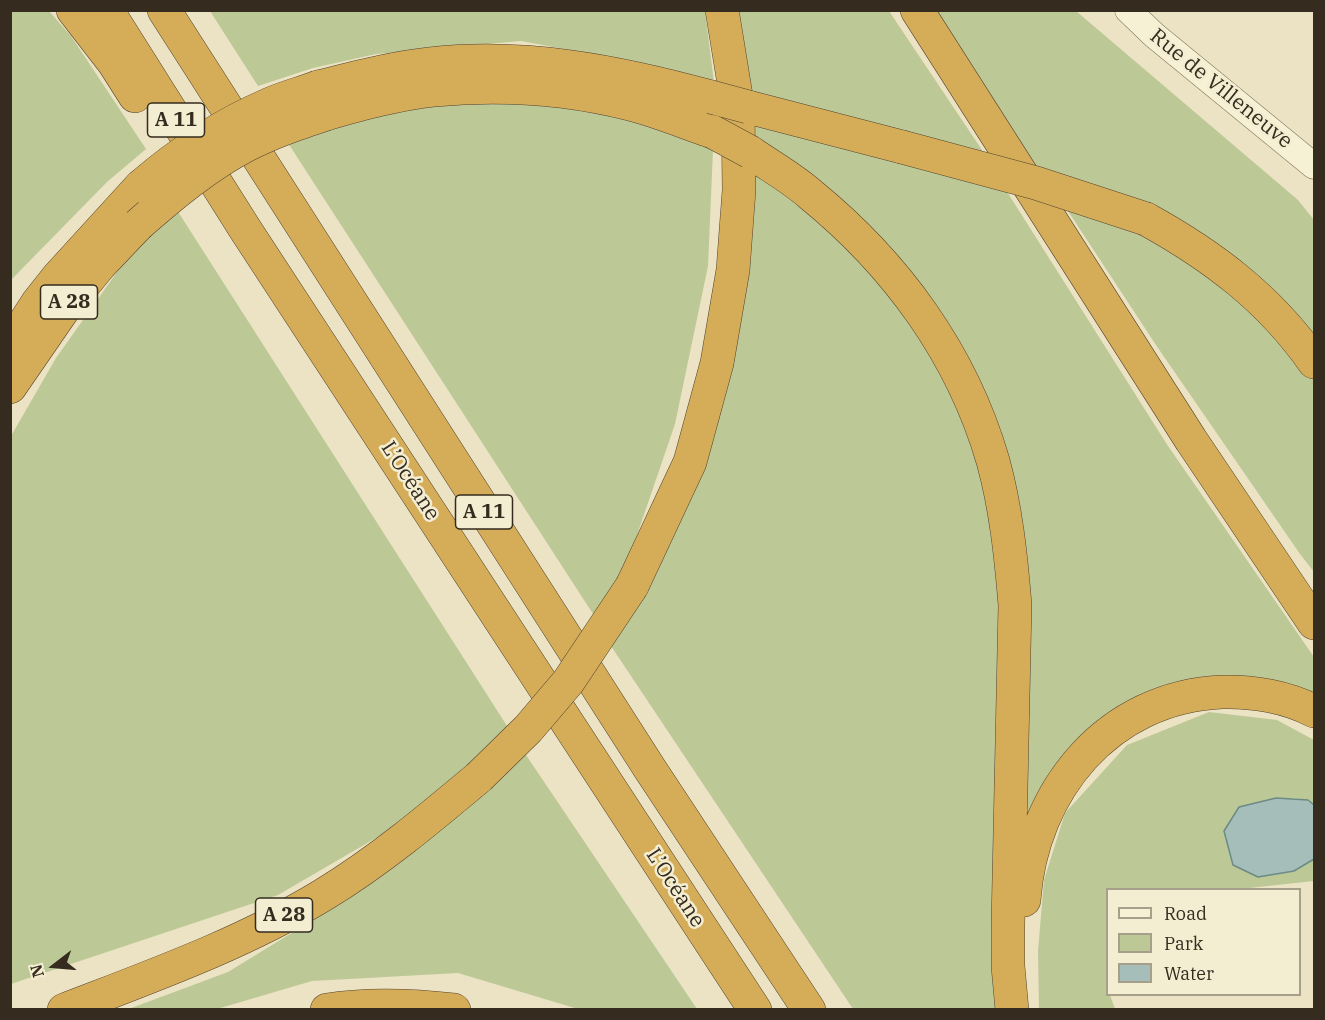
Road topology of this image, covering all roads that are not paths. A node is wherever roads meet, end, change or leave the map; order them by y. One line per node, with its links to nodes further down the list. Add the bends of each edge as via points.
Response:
1 (73, 10): 10 (highway, via 114,63 160,136)
2 (107, 10): 10 (highway, L’Océane / A 11)
3 (164, 10): 23 (highway, A 11)
4 (722, 10): 19 (highway, A 28, bridge, via 738,108 739,190 733,270 717,363 690,462 632,586 568,682 528,729 479,777 388,853 322,896 261,928)
5 (917, 10): 15 (highway)
6 (1128, 10): 8 (street, Rue de Villeneuve)
7 (322, 100): 9 (highway, bridge, via 179,189); 13 (highway, bridge, via 398,68 457,61 525,61 640,78 902,147 1036,183 1146,219 1221,265 1259,297); 24 (highway, bridge, via 374,100 433,90 486,87 559,90 630,104 713,132 750,152 816,198 897,278 944,348 971,399 993,460 1011,558 1015,605 1008,966)
8 (1314, 166)
9 (130, 201): 11 (highway); 12 (highway, via 57,278); 14 (highway, A 28, via 100,265 63,309)
10 (245, 229): 22 (highway, L’Océane / A 11)
11 (10, 302)
12 (10, 345)
13 (1314, 362)
14 (10, 387)
15 (1191, 440): 16 (highway); 17 (highway)
16 (1314, 602)
17 (1314, 623)
18 (1314, 711): 25 (highway, via 1298,702 1237,692 1185,696 1125,720 1071,770 1044,817 1033,850 1023,924)
19 (64, 1010)
20 (327, 1010): 21 (highway, via 360,1005)
21 (454, 1010)
22 (755, 1010)
23 (809, 1010)
24 (1012, 1010)
25 (1024, 1010)

